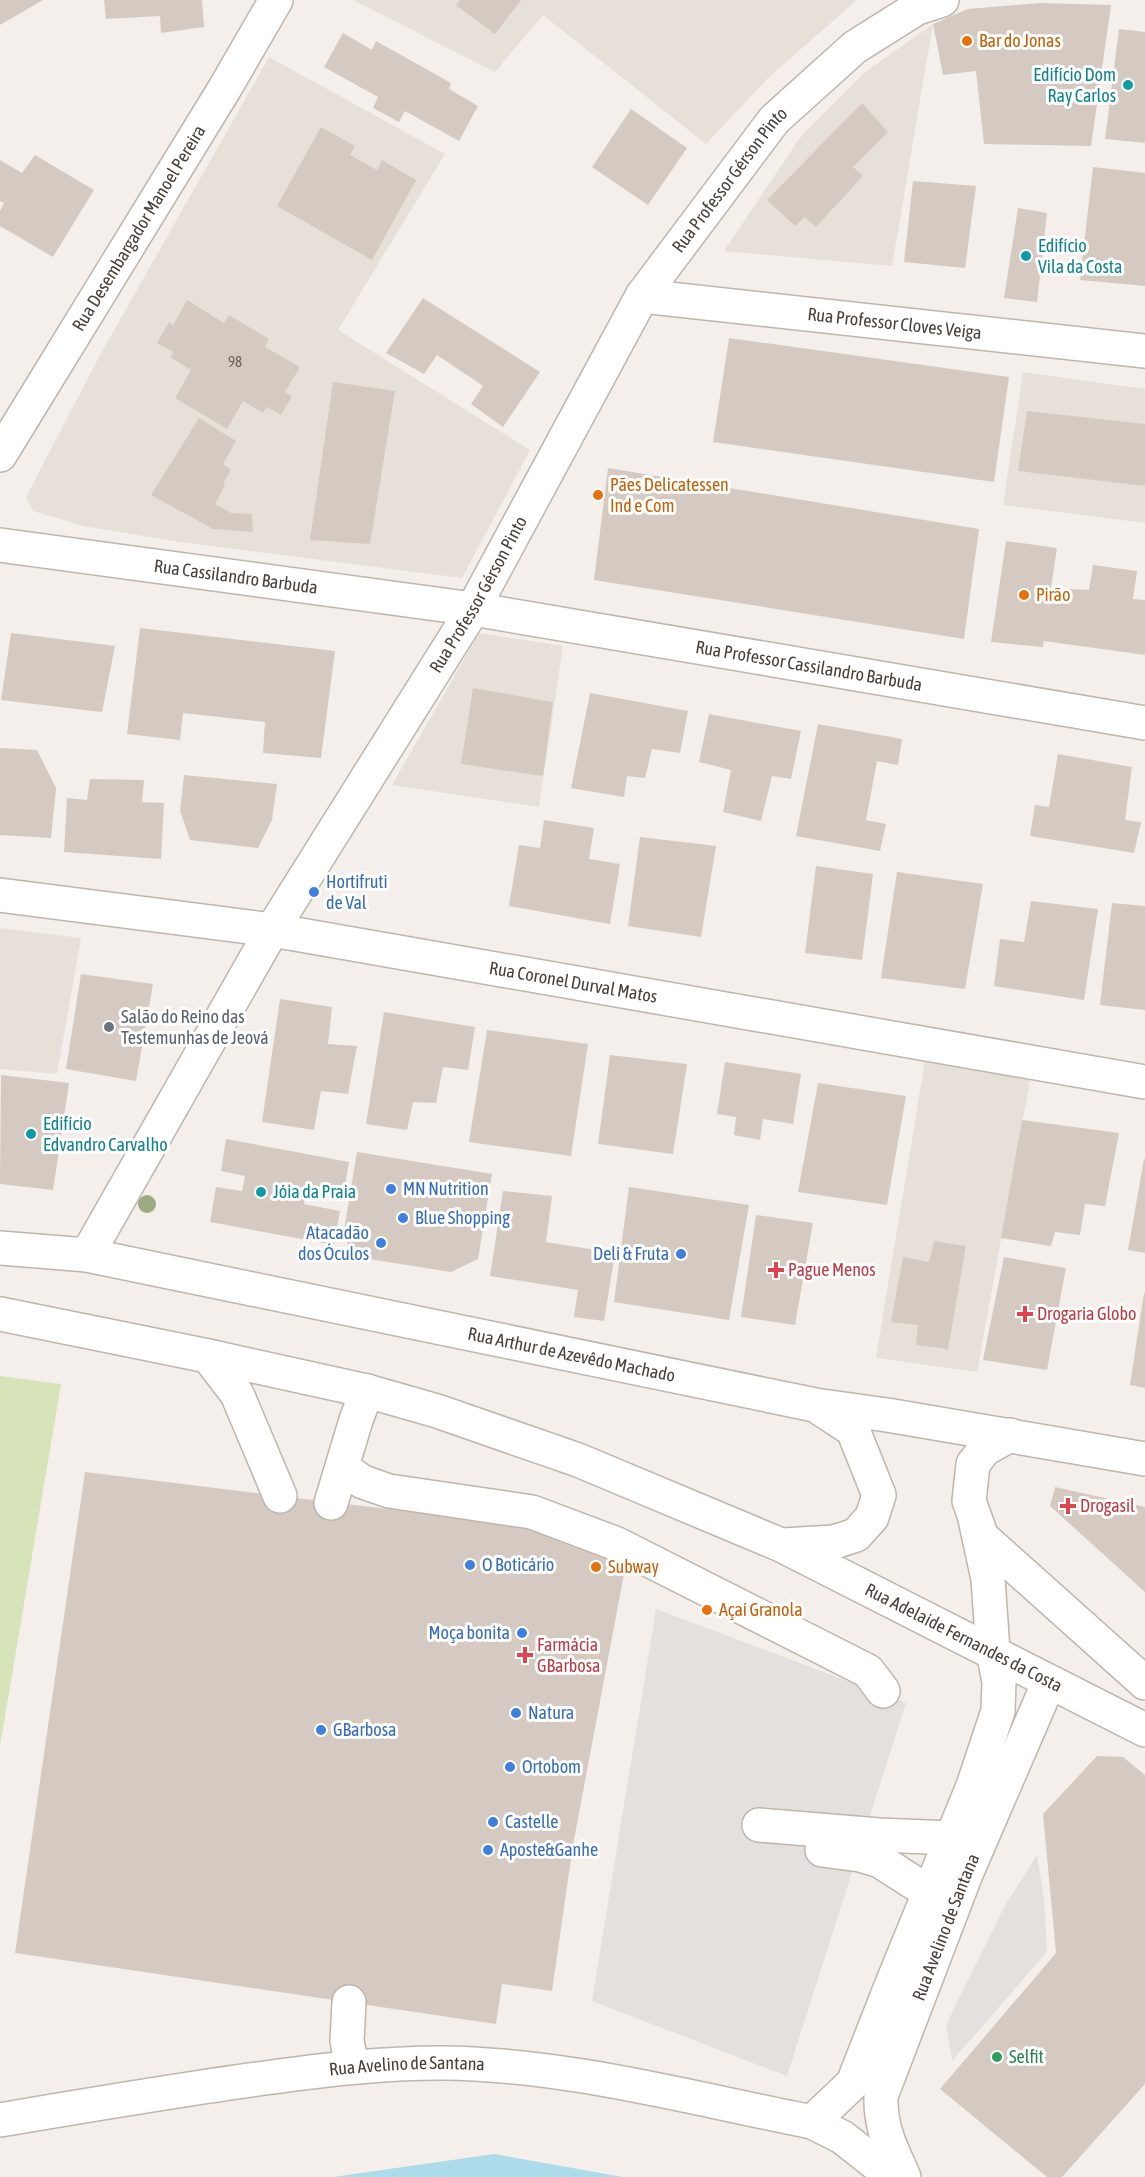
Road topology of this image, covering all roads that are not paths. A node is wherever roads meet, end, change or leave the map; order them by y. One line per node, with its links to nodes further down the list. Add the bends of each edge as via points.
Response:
1 (276, 0): 5 (street, Rua Desembargador Manoel Pereira)
2 (942, 0): 3 (street, Rua Professor Gérson Pinto, via 917,8 855,47 774,120)
3 (642, 296): 4 (street, Rua Professor Cloves Veiga); 7 (street, Rua Professor Gérson Pinto)
4 (1145, 351)
5 (0, 455)
6 (0, 545): 7 (street, Rua Cassilandro Barbuda)
7 (473, 609): 8 (street, Rua Professor Cassilandro Barbuda); 10 (street, Rua Professor Gérson Pinto)
8 (1145, 723)
9 (0, 895): 10 (street, Rua Coronel Durval Matos)
10 (272, 930): 11 (street, Rua Coronel Durval Matos); 13 (street, Rua Professor Gérson Pinto)
11 (1145, 1082)
12 (0, 1248): 13 (street, Rua Arthur de Azevêdo Machado)
13 (87, 1255): 17 (street, Rua Arthur de Azevêdo Machado)
14 (0, 1314): 15 (street)
15 (208, 1356): 16 (street); 21 (street, via 237,1394)
16 (366, 1391): 20 (street); 24 (street, via 578,1460)
17 (815, 1405): 18 (street, Rua Arthur de Azevêdo Machado); 24 (street, via 853,1430 879,1495 872,1517 856,1535 834,1542)
18 (1010, 1435): 19 (street, Rua Arthur de Azevêdo Machado); 23 (street, Rua Avelino de Santana, via 985,1449 973,1464 969,1501)
19 (1145, 1459)
20 (342, 1468): 22 (street); 28 (street, via 363,1482 389,1491 532,1512 617,1544 868,1671)
21 (280, 1496)
22 (331, 1503)
23 (975, 1519): 25 (street, Rua Avelino de Santana, via 988,1579); 27 (street, via 982,1537)
24 (782, 1545): 25 (street, Rua Adelaide Fernandes da Costa)
25 (993, 1651): 26 (street, Rua Adelaide Fernandes da Costa); 30 (street, Rua Avelino de Santana, via 999,1682 998,1711)
26 (1049, 1682): 29 (street, Rua Adelaide Fernandes da Costa); 37 (street, Rua Avelino de Santana, via 966,1874 881,2096 886,2139)
27 (1145, 1683)
28 (883, 1690)
29 (1145, 1730)
30 (952, 1838): 31 (street, Rua Avelino de Santana); 31 (street, via 758,1834 880,1861)
31 (930, 1893): 35 (street, Rua Avelino de Santana, via 854,2083)
32 (349, 2002): 33 (street, via 347,2041)
33 (352, 2067): 34 (street, Rua Avelino de Santana, via 183,2089); 35 (street, Rua Avelino de Santana, via 441,2063 527,2068)
34 (0, 2120)
35 (812, 2122): 36 (street, Rua Avelino de Santana, via 842,2137)
36 (893, 2177)
37 (904, 2177)

